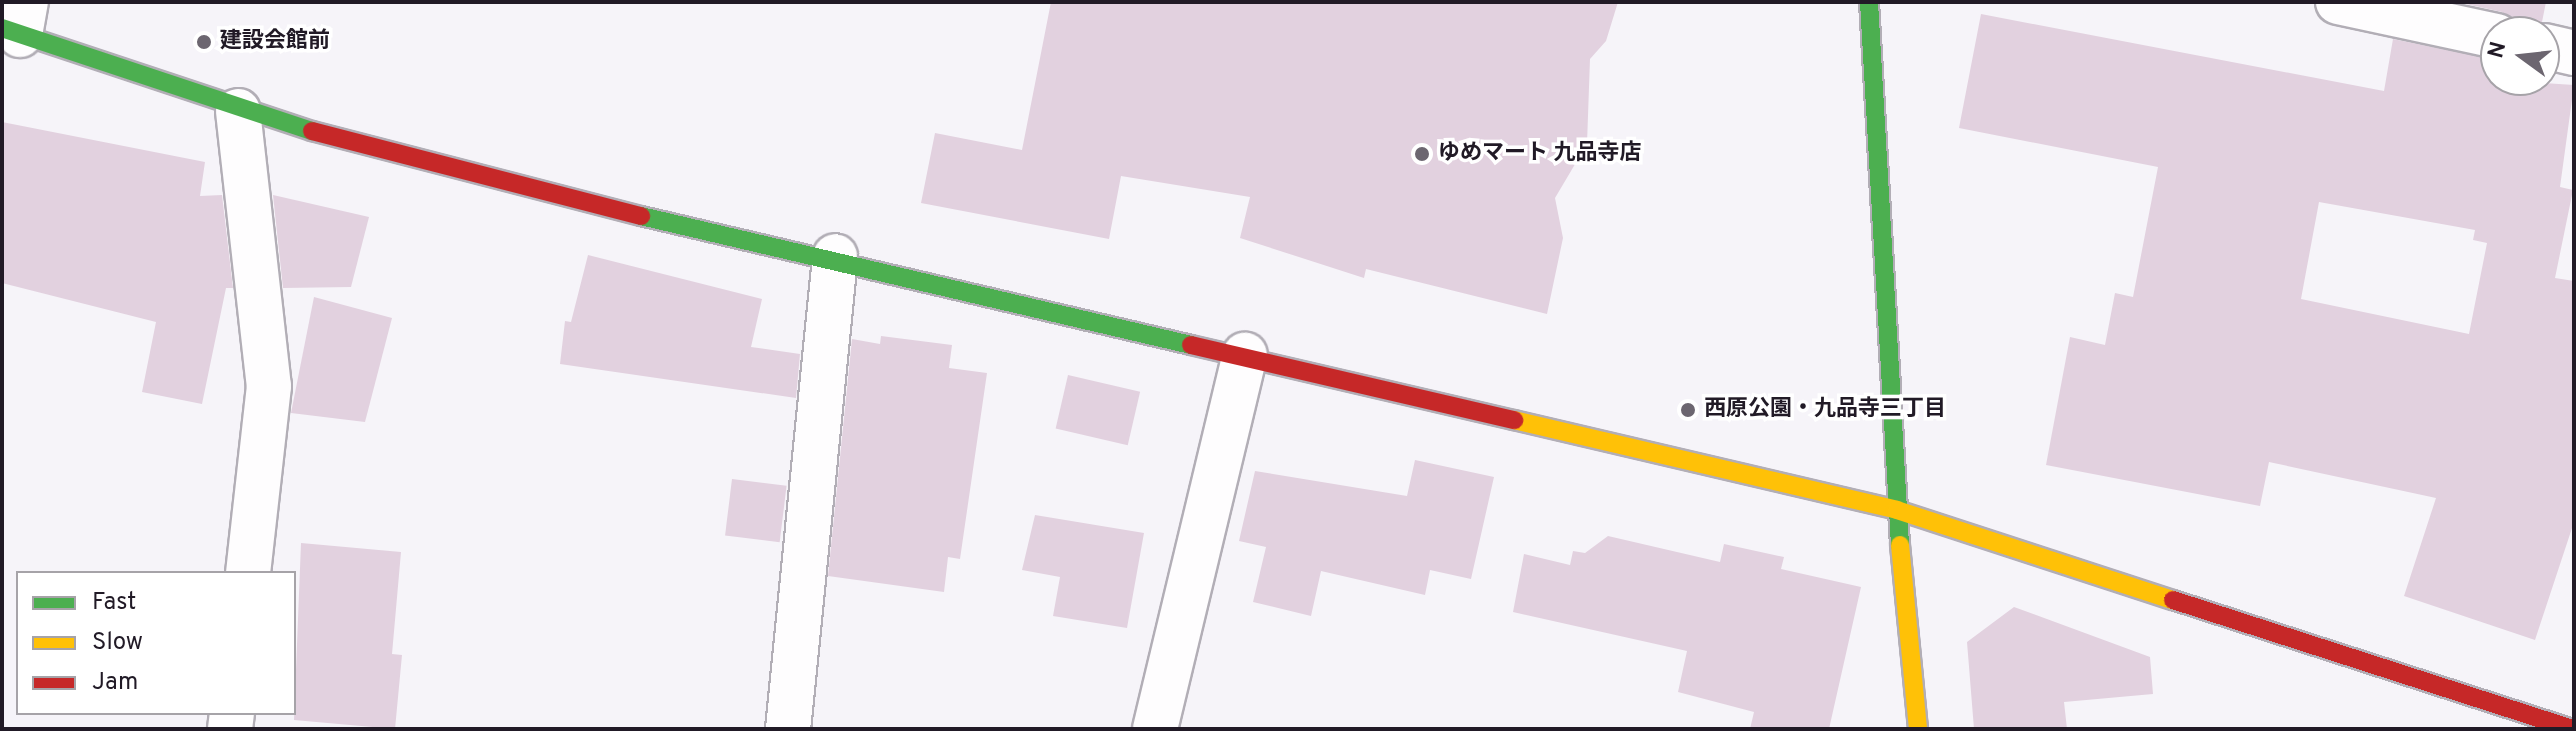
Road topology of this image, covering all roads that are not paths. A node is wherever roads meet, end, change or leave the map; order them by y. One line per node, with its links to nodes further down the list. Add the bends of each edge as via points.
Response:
1 (1869, 2): 8 (street)
2 (2338, 2): 4 (street)
3 (16, 22): 5 (street)
4 (2480, 33)
5 (238, 111): 6 (street, via 492,181); 9 (street, via 269,386)
6 (835, 256): 7 (street); 10 (street)
7 (1245, 355): 8 (street); 11 (street)
8 (1897, 510): 12 (street); 13 (street)
9 (248, 571)
10 (788, 729)
11 (1155, 729)
12 (1918, 729)
13 (2572, 729)

